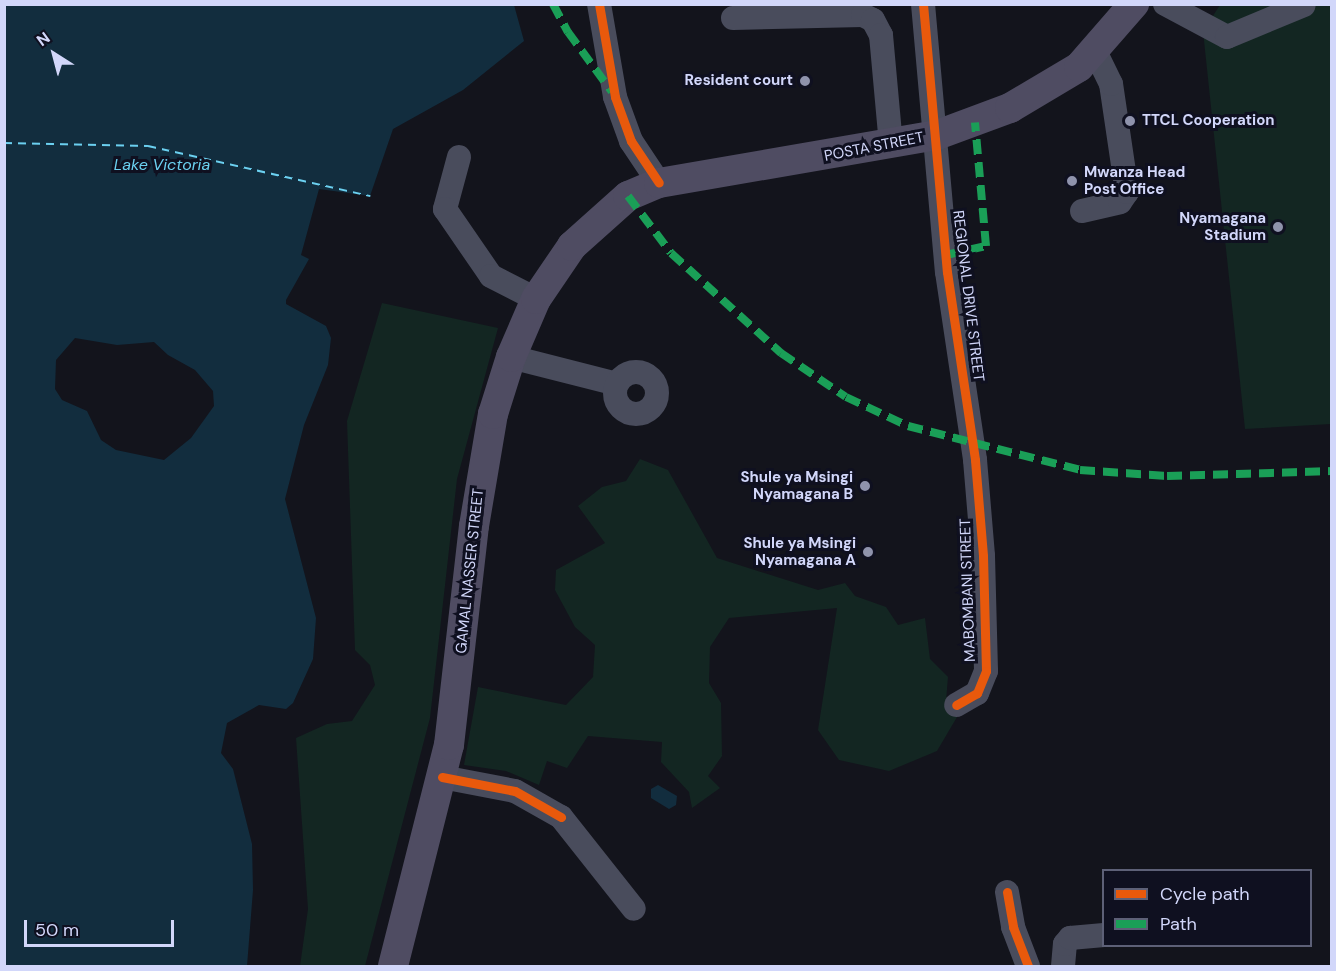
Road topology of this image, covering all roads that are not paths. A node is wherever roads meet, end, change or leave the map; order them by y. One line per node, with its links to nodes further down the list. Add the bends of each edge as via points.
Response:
1 (599, 4): 11 (street, via 615,97 631,141)
2 (923, 4): 8 (street, REGIONAL DRIVE STREET)
3 (1134, 4): 7 (main road, POSTA STREET)
4 (1166, 4): 5 (street, via 1227,37)
5 (1304, 5)
6 (733, 18): 9 (street, via 863,15 873,20 882,34)
7 (1095, 51): 8 (main road, POSTA STREET, via 1042,92); 13 (street, via 1111,84 1127,192 1120,202)
8 (937, 135): 9 (main road, POSTA STREET); 17 (street, REGIONAL DRIVE STREET, via 947,272)
9 (891, 145): 11 (main road, POSTA STREET)
10 (459, 157): 14 (street, via 446,209 491,276)
11 (659, 183): 12 (main road, POSTA STREET)
12 (613, 207): 14 (main road, GAMAL NASSER STREET, via 572,246)
13 (1082, 211)
14 (536, 299): 15 (main road, GAMAL NASSER STREET)
15 (511, 357): 16 (street); 19 (main road, GAMAL NASSER STREET, via 482,465 457,693)
16 (617, 384)
17 (975, 460): 18 (street, MABOMBANI STREET, via 986,671 977,693)
18 (956, 705)
19 (442, 777): 21 (street, via 515,791 561,817); 24 (main road, GAMAL NASSER STREET)
20 (1007, 892): 25 (street, via 1013,927)
21 (634, 909)
22 (1102, 935): 23 (street, via 1080,935)
23 (1064, 955)
24 (393, 966)
25 (1028, 966)

